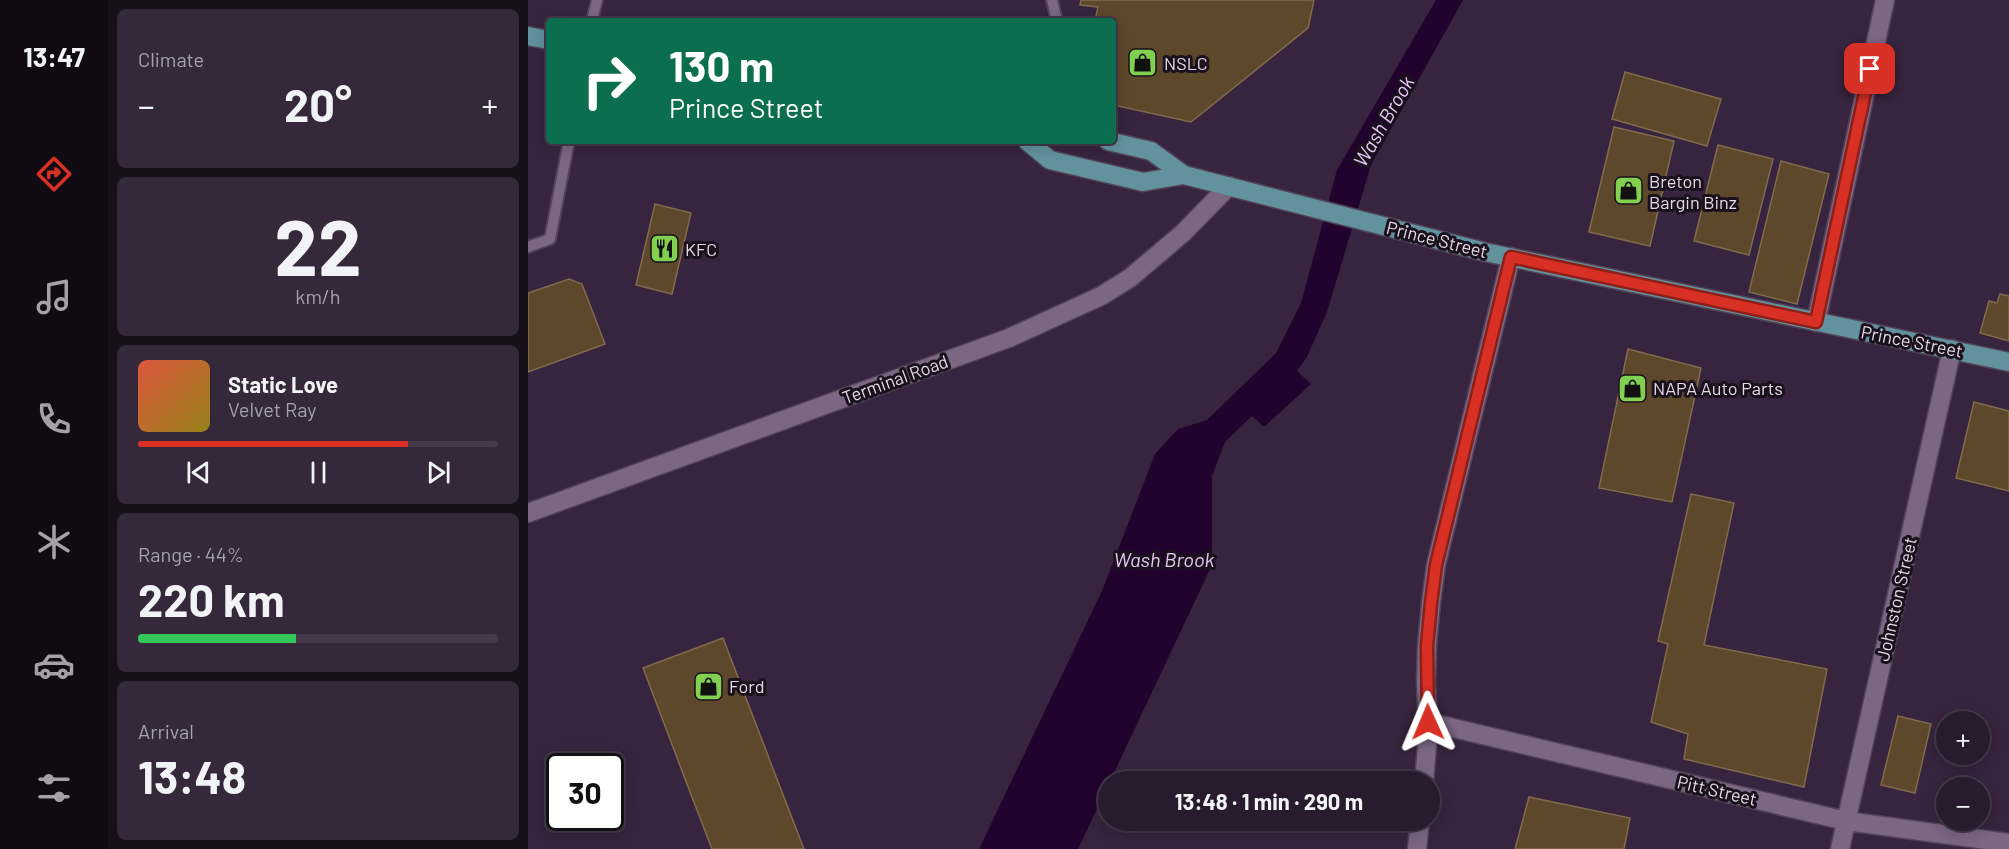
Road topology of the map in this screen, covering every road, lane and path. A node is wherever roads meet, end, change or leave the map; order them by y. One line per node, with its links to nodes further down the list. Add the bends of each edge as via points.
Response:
1 (597, 0): 4 (lane)
2 (1052, 0): 5 (lane)
3 (1885, 0): 15 (street)
4 (593, 18)
5 (1056, 18)
6 (528, 36): 7 (main road)
7 (546, 39)
8 (1116, 143): 11 (main road, Prince Street, via 1151,151)
9 (568, 144): 13 (lane, via 550,239)
10 (1031, 144): 11 (main road, Prince Street, via 1050,160 1143,182)
11 (1184, 175): 12 (main road, Prince Street)
12 (1229, 186): 14 (main road, Prince Street); 18 (street, Terminal Road, via 1169,245 1101,296 1009,338)
13 (528, 247)
14 (1511, 257): 15 (main road, Prince Street); 19 (street, via 1436,565 1427,646)
15 (1816, 322): 16 (main road, Prince Street)
16 (1953, 349): 17 (main road, Prince Street); 21 (street, Johnston Street)
17 (2009, 362)
18 (528, 513)
19 (1428, 722): 20 (street); 21 (street, Pitt Street)
20 (1425, 771)
21 (1846, 820): 23 (street, Pitt Street); 25 (street, Johnston Street)
22 (1419, 831): 24 (street)
23 (2009, 843)
24 (1417, 849)
25 (1840, 849)

